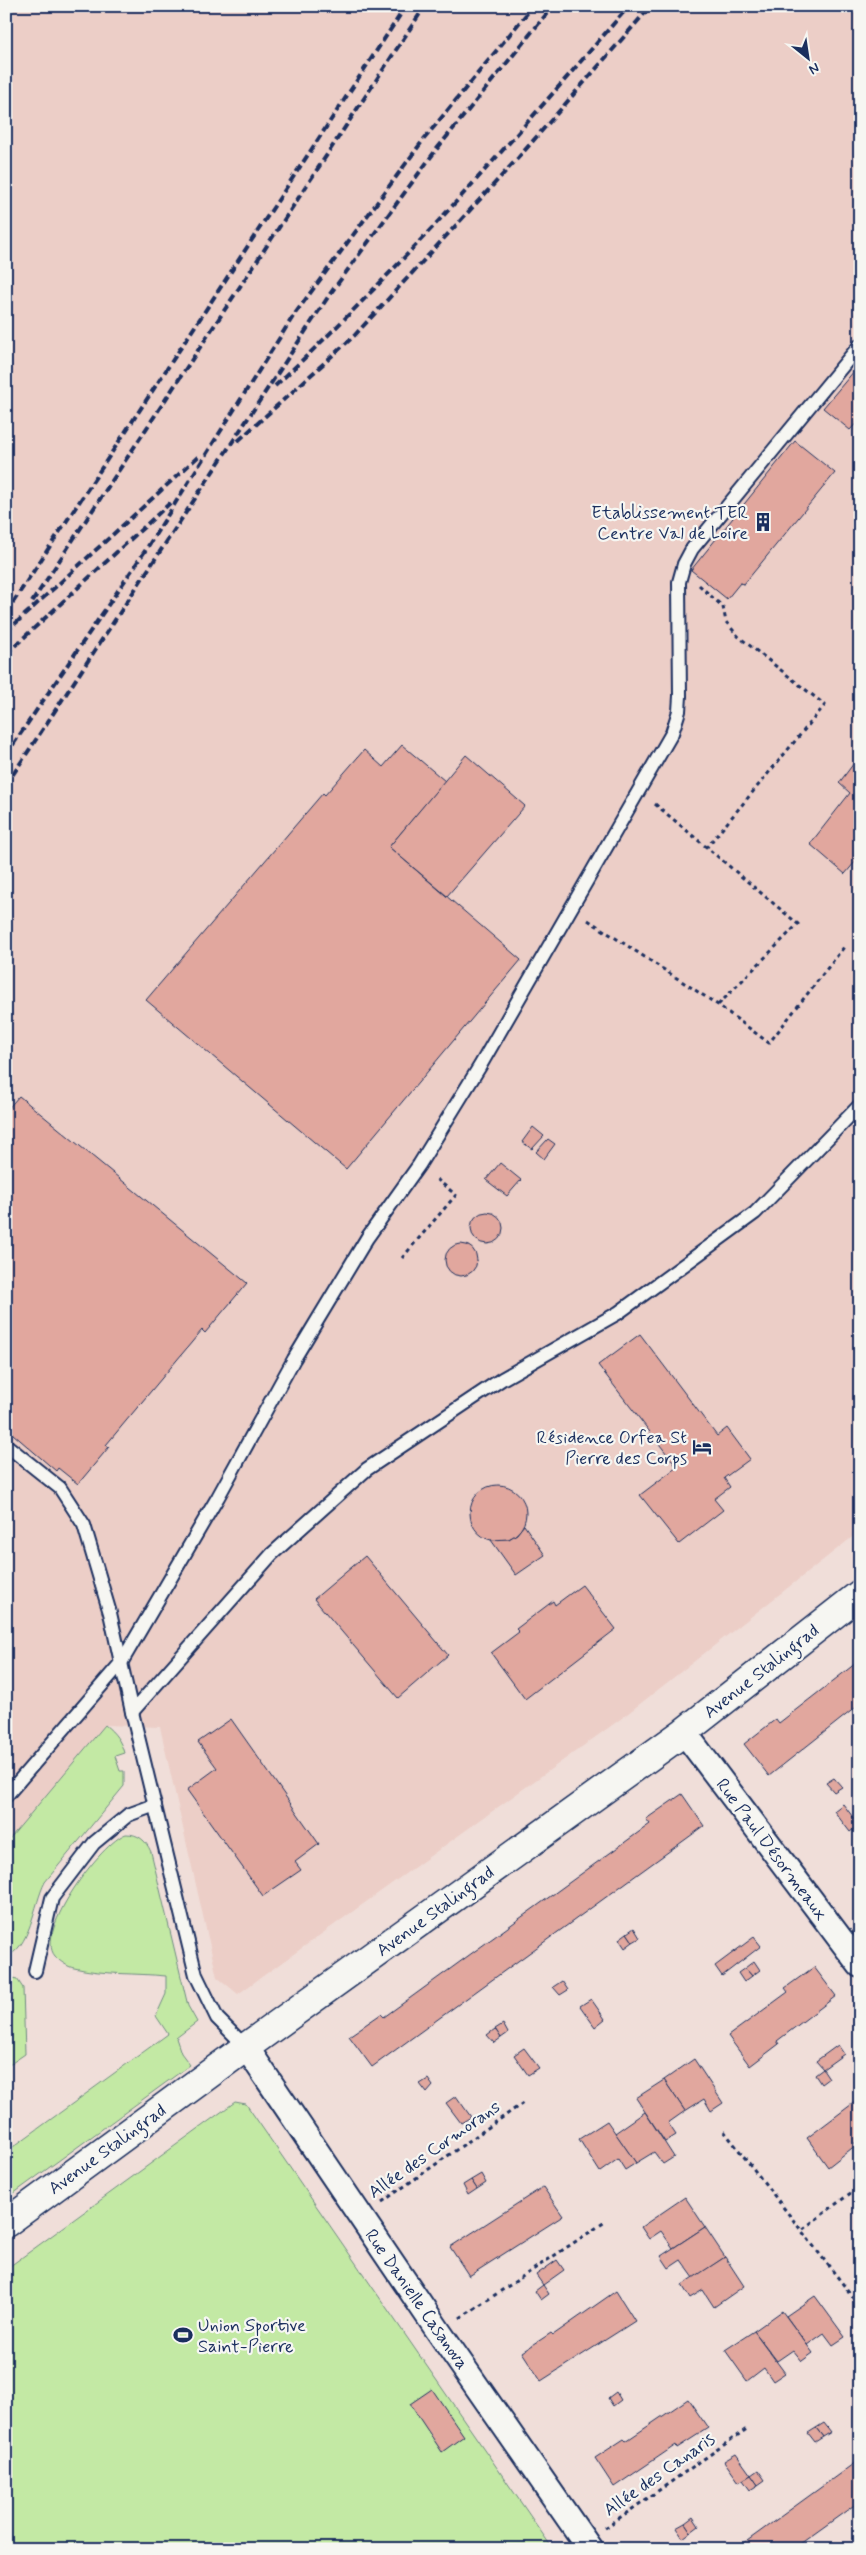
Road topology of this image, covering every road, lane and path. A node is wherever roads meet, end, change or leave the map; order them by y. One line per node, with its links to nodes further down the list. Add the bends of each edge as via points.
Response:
1 (860, 345): 2 (lane, via 706,530)
2 (682, 570): 3 (lane, via 678,601 679,711 672,733); 4 (path, via 723,607 726,622 739,638 825,705)
3 (638, 792): 4 (path); 5 (lane)
4 (706, 847): 7 (path, via 798,924)
5 (571, 909): 7 (path); 9 (lane)
6 (844, 947): 7 (path, via 769,1043)
7 (718, 1005)
8 (860, 1105): 14 (lane, via 755,1212 618,1313 502,1379 367,1469 272,1554)
9 (419, 1165): 10 (path, via 456,1195); 13 (lane, via 367,1238 294,1359)
10 (402, 1258)
11 (6, 1445): 13 (lane, via 60,1488 80,1518 110,1613)
12 (860, 1594): 15 (street, Avenue Stalingrad)
13 (121, 1662): 14 (lane); 16 (lane)
14 (132, 1712): 17 (lane)
15 (684, 1732): 18 (street, Rue Paul Désormeaux); 20 (street, Avenue Stalingrad)
16 (6, 1796)
17 (155, 1805): 19 (lane, via 128,1815 94,1843 52,1898); 20 (lane, via 196,1975 217,2018)
18 (860, 1965)
19 (35, 1971)
20 (246, 2047): 24 (street, Rue Danielle Casanova); 26 (street, Avenue Stalingrad)
21 (523, 2103): 24 (path, Allée des Cormorans)
22 (724, 2131): 27 (path)
23 (860, 2186): 27 (path)
24 (360, 2217): 29 (street, Rue Danielle Casanova)
25 (605, 2222): 29 (path)
26 (6, 2223)
27 (802, 2230): 28 (path)
28 (860, 2306)
29 (439, 2332): 31 (street, Rue Danielle Casanova)
30 (748, 2428): 31 (path, Allée des Canaris)
31 (588, 2545)

